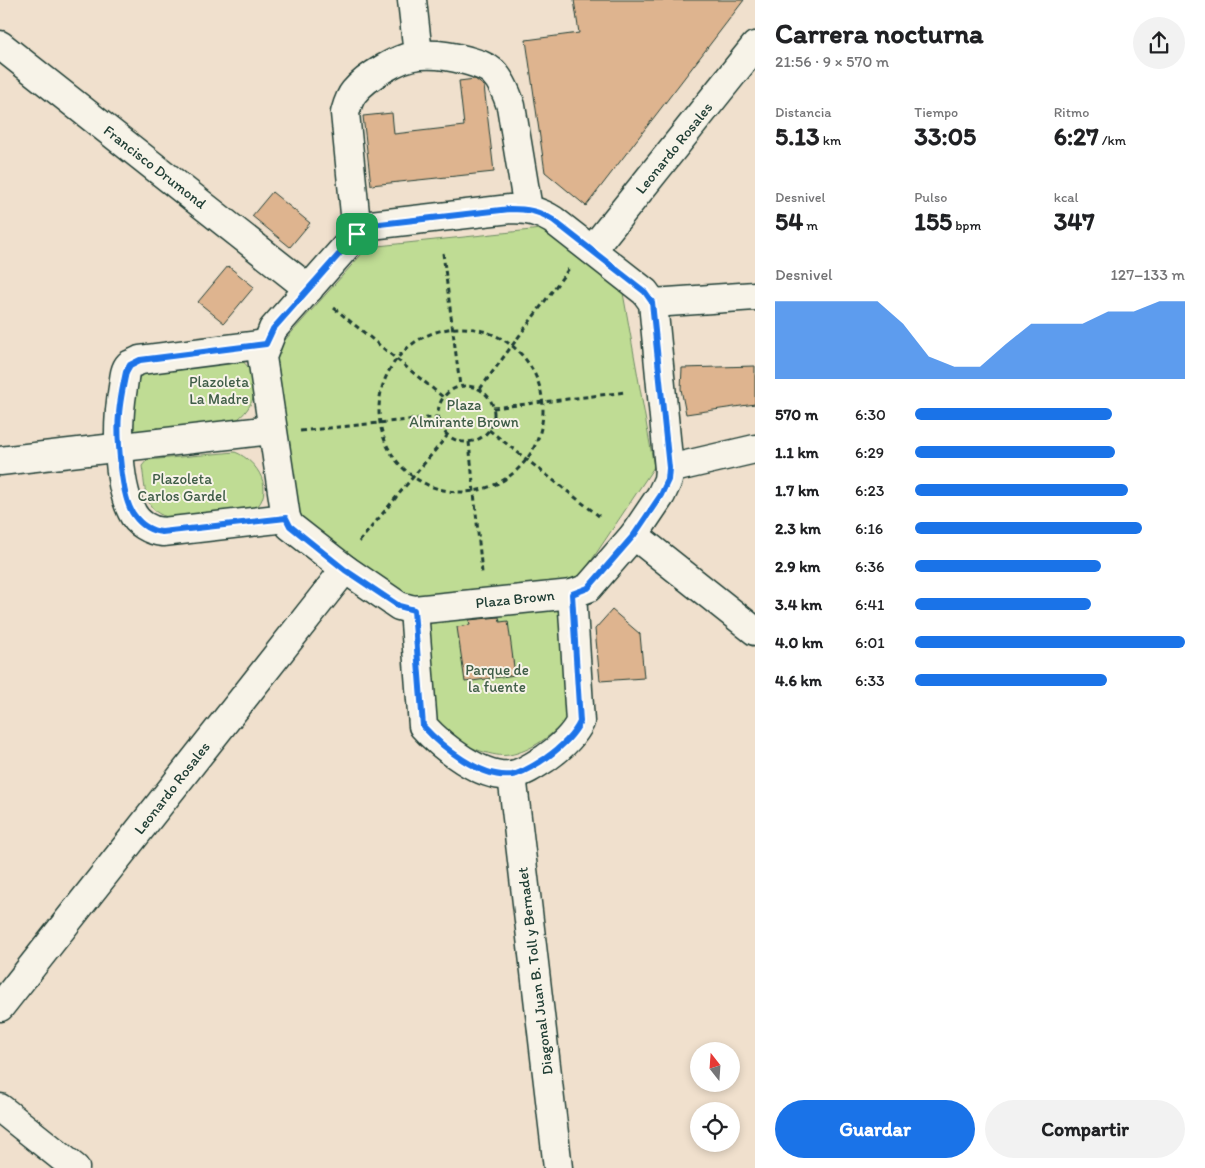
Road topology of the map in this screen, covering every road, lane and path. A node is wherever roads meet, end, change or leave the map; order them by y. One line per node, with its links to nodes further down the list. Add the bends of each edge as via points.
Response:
1 (412, 0): 4 (street)
2 (0, 45): 10 (street, Francisco Drumond)
3 (755, 46): 7 (street, Leonardo Rosales)
4 (418, 54): 5 (street, via 447,56 482,65 499,80 507,92); 6 (street, via 380,70 354,92 348,102 345,113)
5 (528, 210): 6 (street, via 510,209 379,223); 7 (street, via 544,214)
6 (357, 234): 10 (street)
7 (592, 250): 12 (street, via 645,292)
8 (442, 252): 14 (path)
9 (570, 267): 16 (path)
10 (309, 289): 15 (street, via 273,329)
11 (755, 296): 12 (street)
12 (652, 302): 35 (street, Plaza Brown)
13 (334, 308): 17 (path)
14 (453, 328): 16 (path, via 475,329); 17 (path, via 433,333 414,343); 18 (path)
15 (266, 344): 26 (street, via 262,357); 31 (street, via 140,360 130,365 119,414)
16 (512, 345): 19 (path); 22 (path, via 528,362 539,382)
17 (396, 359): 21 (path); 25 (path, via 379,398)
18 (460, 386): 19 (path); 21 (path)
19 (480, 389): 23 (path)
20 (626, 392): 22 (path)
21 (443, 397): 24 (path)
22 (543, 402): 23 (path); 33 (path, via 537,442)
23 (493, 408): 27 (path)
24 (437, 417): 25 (path); 29 (path)
25 (380, 422): 28 (path); 36 (path, via 385,442 396,460)
26 (272, 430): 31 (street); 39 (street)
27 (489, 430): 30 (path); 33 (path)
28 (300, 431)
29 (448, 436): 30 (path); 36 (path)
30 (469, 442): 37 (path)
31 (120, 448): 34 (street); 39 (street, via 123,484 132,514 154,531)
32 (755, 450): 35 (street)
33 (527, 459): 37 (path, via 495,485); 38 (path)
34 (0, 461)
35 (669, 468): 40 (street, Plaza Brown, via 661,495)
36 (414, 476): 37 (path, via 430,486 452,492); 41 (path)
37 (474, 491): 43 (path)
38 (599, 516)
39 (286, 518): 42 (street, Plaza Brown, via 290,526)
40 (634, 535): 44 (street, Plaza Brown, via 588,588); 46 (street)
41 (359, 542)
42 (345, 570): 45 (street, Plaza Brown, via 399,606); 48 (street, Leonardo Rosales)
43 (482, 573)
44 (572, 594): 45 (street, Plaza Brown); 47 (street, via 580,722 575,733 554,752 532,767)
45 (414, 610): 47 (street, via 423,726 444,747 465,761 493,772)
46 (755, 631)
47 (512, 775): 51 (street, Diagonal Juan B. Toll y Bernadet)
48 (0, 1007)
49 (0, 1108): 50 (street)
50 (75, 1168)
51 (558, 1168)

